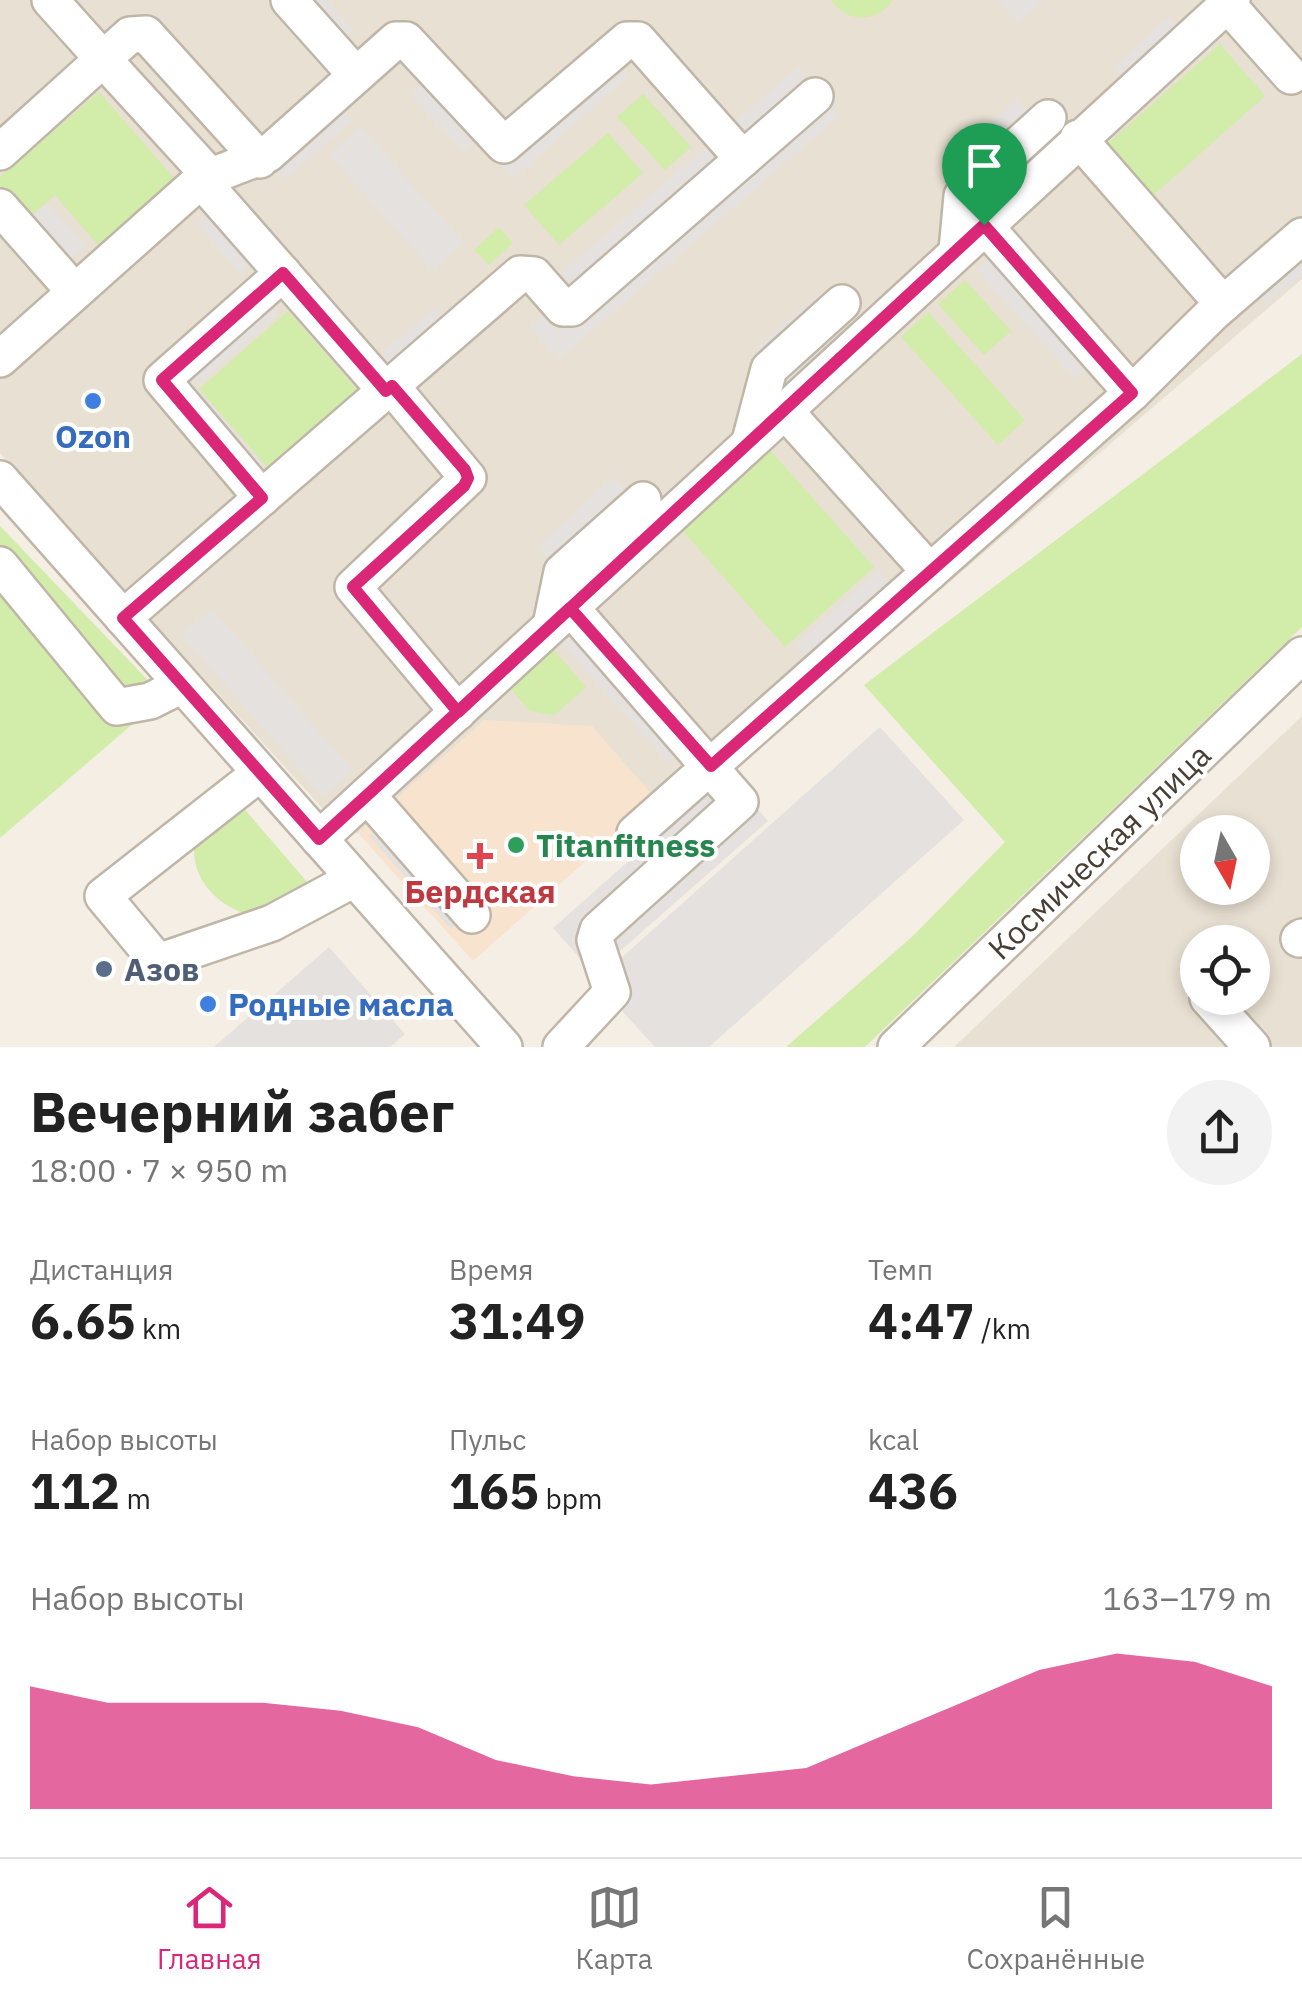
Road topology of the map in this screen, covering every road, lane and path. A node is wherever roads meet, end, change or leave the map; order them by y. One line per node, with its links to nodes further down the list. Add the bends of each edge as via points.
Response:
1 (50, 0): 4 (street)
2 (289, 0): 5 (street)
3 (1219, 5): 6 (street); 9 (street)
4 (103, 59): 10 (street); 12 (street, via 130,35 146,34); 13 (street)
5 (356, 76): 11 (street, via 396,40 406,40 504,145 632,38); 12 (street)
6 (1291, 76)
7 (815, 96): 11 (street)
8 (1048, 118): 17 (street, via 962,196)
9 (1078, 138): 15 (street); 21 (street)
10 (0, 152)
11 (742, 158): 23 (street, via 572,308 563,308 534,275 520,274)
12 (260, 160): 13 (street)
13 (205, 178): 18 (street); 19 (street)
14 (0, 207): 19 (street)
15 (984, 225): 17 (street); 24 (street)
16 (1302, 236): 21 (street)
17 (957, 250): 25 (street)
18 (283, 273): 23 (street); 28 (street, via 162,380)
19 (75, 292): 22 (street)
20 (842, 303): 26 (street, via 769,370)
21 (1223, 304): 24 (street)
22 (0, 359)
23 (389, 388): 28 (street); 36 (street, via 468,478 353,587)
24 (1132, 393): 31 (street)
25 (784, 410): 26 (street); 31 (street)
26 (750, 441): 32 (street)
27 (0, 480): 33 (street)
28 (262, 498): 33 (street)
29 (643, 500): 32 (street, via 562,572)
30 (0, 565): 35 (street, via 117,707)
31 (930, 572): 37 (street)
32 (560, 616): 36 (street); 37 (street)
33 (123, 618): 35 (street)
34 (1302, 655): 48 (street, Космическая улица)
35 (182, 685): 38 (street)
36 (458, 712): 39 (street)
37 (711, 766): 40 (street); 47 (street, via 738,796 738,808 598,930 595,940 612,992)
38 (260, 773): 41 (street); 42 (street, via 103,896 158,962 272,924)
39 (367, 796): 41 (street); 43 (street)
40 (636, 833)
41 (319, 839): 42 (street)
42 (354, 879): 46 (street)
43 (472, 915)
44 (1219, 1015): 45 (street)
45 (1235, 1041)
46 (504, 1047)
47 (561, 1047)
48 (896, 1047)

